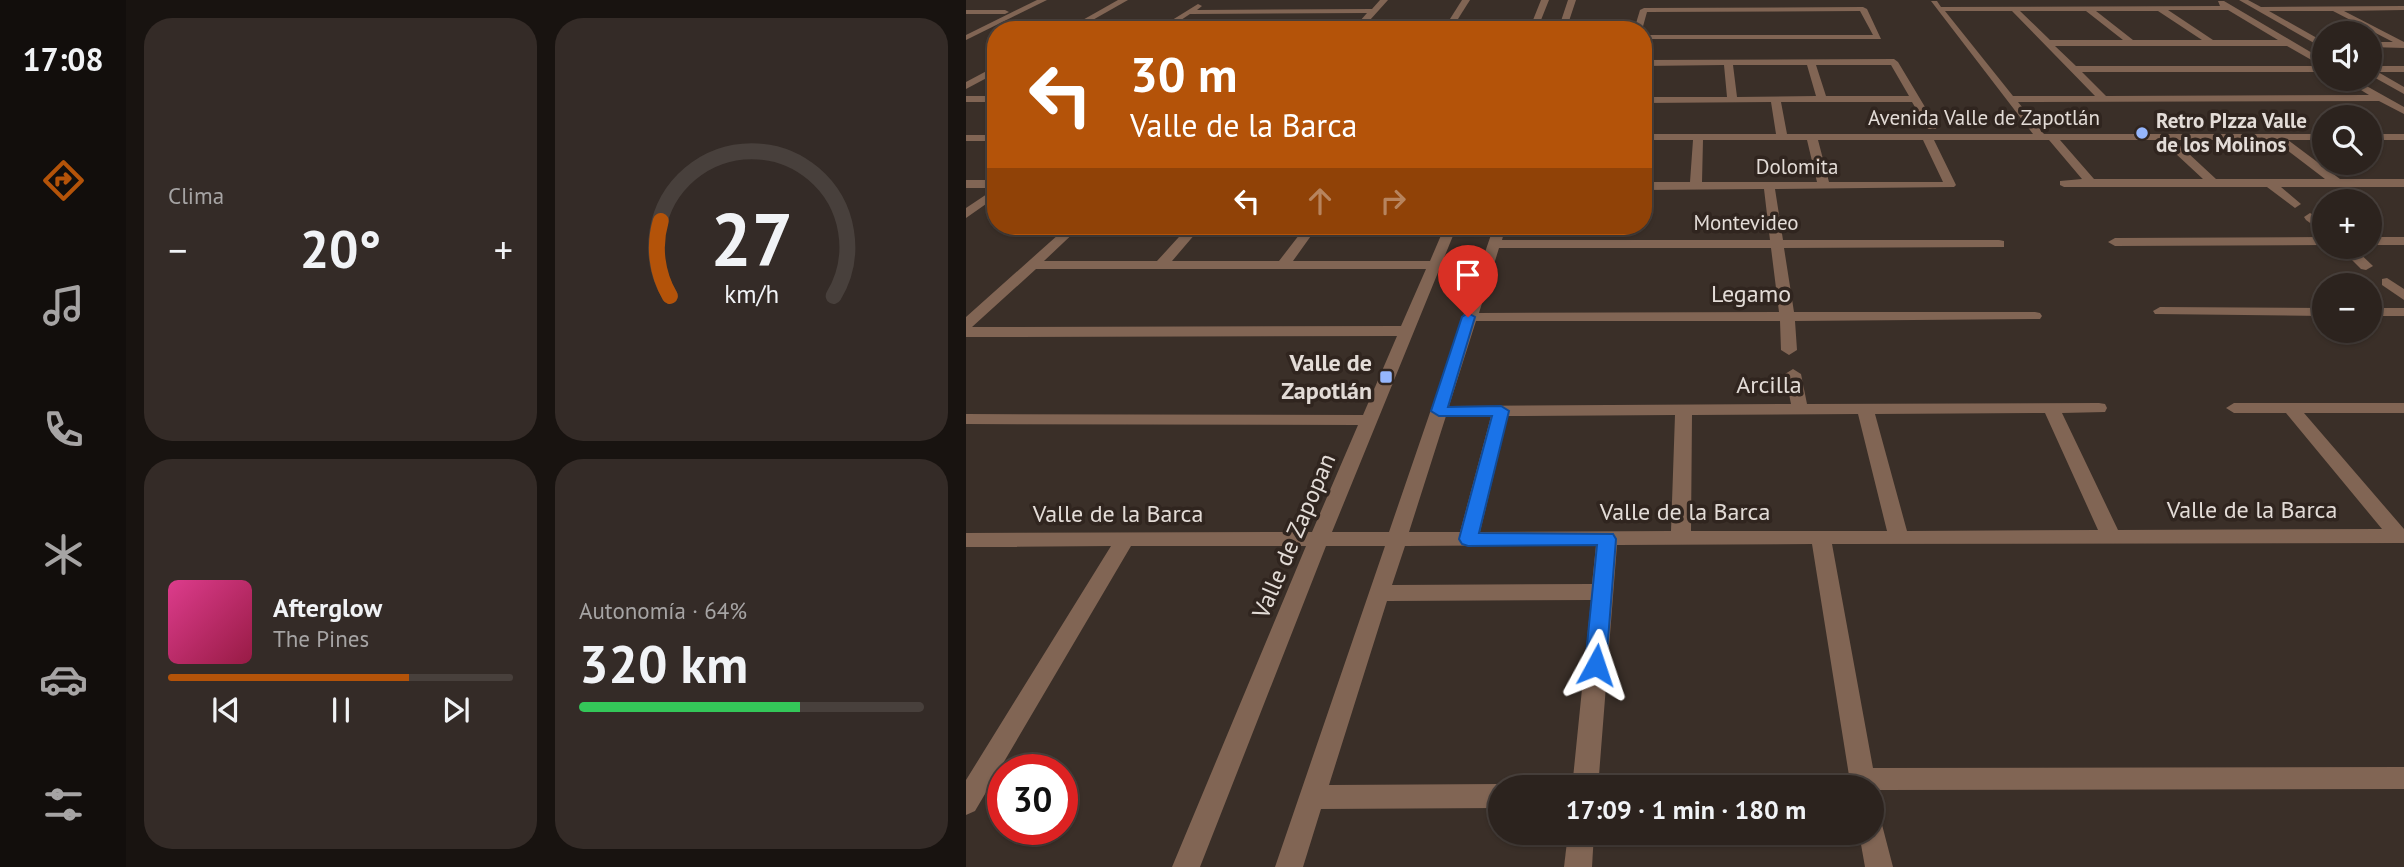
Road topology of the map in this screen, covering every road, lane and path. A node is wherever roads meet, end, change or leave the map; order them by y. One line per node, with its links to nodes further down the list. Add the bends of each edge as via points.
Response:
1 (1028, 0): 31 (street)
2 (1044, 0): 34 (street)
3 (1124, 0): 35 (street)
4 (1208, 0): 32 (street)
5 (1384, 0): 26 (street)
6 (1466, 0): 38 (street)
7 (1545, 0): 33 (street)
8 (1572, 0): 33 (street)
9 (1644, 0): 27 (street)
10 (1746, 0): 28 (street)
11 (1758, 0): 29 (street)
12 (1857, 0): 20 (street)
13 (1931, 0): 21 (street)
14 (2215, 0): 16 (street)
15 (2243, 0): 25 (street)
16 (2230, 8): 24 (street); 53 (street)
17 (2333, 8): 18 (street); 25 (street); 41 (street)
18 (2404, 8)
19 (1718, 9): 27 (street); 28 (street); 47 (street)
20 (1863, 9): 42 (street); 55 (street)
21 (1938, 9): 22 (street); 76 (street)
22 (2014, 9): 23 (street); 50 (street)
23 (2089, 9): 24 (street); 51 (street)
24 (2161, 9): 52 (street)
25 (2259, 9): 49 (street)
26 (1374, 10): 32 (street); 37 (street)
27 (1644, 10): 40 (street)
28 (1747, 10): 29 (street)
29 (1761, 10): 42 (street)
30 (966, 12): 31 (street)
31 (1005, 12): 44 (street)
32 (1188, 12): 36 (street)
33 (1552, 19): 39 (street)
34 (1001, 21)
35 (1086, 21)
36 (1174, 21)
37 (1364, 21)
38 (1453, 21)
39 (1549, 21)
40 (1641, 21)
41 (2358, 21)
42 (1795, 23): 47 (street); 55 (street)
43 (987, 28): 48 (street)
44 (966, 31)
45 (2382, 34): 54 (street, via 2404,45)
46 (1652, 37): 47 (street)
47 (1720, 37)
48 (966, 38)
49 (2312, 38)
50 (2050, 43): 51 (street); 61 (street)
51 (2131, 43): 52 (street)
52 (2211, 43): 53 (street)
53 (2287, 43): 56 (street)
54 (2382, 45)
55 (1886, 50): 57 (street); 75 (street)
56 (2312, 59)
57 (1811, 62): 59 (street); 74 (street)
58 (1652, 63): 59 (street)
59 (1728, 63): 72 (street)
60 (2312, 66): 61 (street)
61 (2076, 69): 77 (street)
62 (2404, 69): 63 (street)
63 (2382, 70)
64 (987, 74): 66 (street)
65 (2382, 77): 67 (street)
66 (966, 86)
67 (2404, 90)
68 (2369, 91): 69 (street)
69 (2381, 98): 77 (street); 79 (street)
70 (966, 99): 71 (street)
71 (987, 99)
72 (1732, 99): 73 (street); 78 (street)
73 (1775, 99): 74 (street); 83 (street)
74 (1822, 99): 75 (street)
75 (1916, 99): 80 (street)
76 (2011, 99): 77 (street); 85 (street)
77 (2104, 99)
78 (1652, 100)
79 (2404, 111)
80 (1930, 132): 84 (street, Avenida Valle de Zapotlán); 85 (street, Avenida Valle de Zapotlán); 104 (street, Dolomita, via 1951,185)
81 (1652, 137): 82 (street, Avenida Valle de Zapotlán)
82 (1698, 137): 83 (street, Avenida Valle de Zapotlán); 102 (street)
83 (1783, 137): 84 (street, Avenida Valle de Zapotlán)
84 (1812, 137): 104 (street)
85 (2047, 137): 86 (street, Avenida Valle de Zapotlán); 94 (street)
86 (2164, 137): 87 (street, Avenida Valle de Zapotlán); 95 (street)
87 (2277, 137): 88 (street, Avenida Valle de Zapotlán); 97 (street)
88 (2312, 137)
89 (2382, 137): 90 (street)
90 (2404, 137)
91 (966, 138): 92 (street)
92 (987, 138)
93 (2064, 183): 94 (street)
94 (2091, 183): 95 (street)
95 (2213, 183): 96 (street)
96 (2270, 183): 97 (street); 106 (street)
97 (2337, 183): 98 (street)
98 (2404, 183)
99 (966, 184): 100 (street)
100 (987, 184)
101 (1652, 186): 102 (street, Dolomita)
102 (1696, 186): 103 (street, Dolomita)
103 (1769, 186): 104 (street, Dolomita); 117 (street)
104 (1825, 186)
105 (987, 198): 107 (street)
106 (2295, 204)
107 (966, 214)
108 (1065, 235): 122 (street)
109 (1188, 235): 120 (street)
110 (1305, 235): 121 (street)
111 (1447, 235): 123 (street, Valle de Zapopan)
112 (1497, 235): 117 (street, Montevideo); 132 (street)
113 (2312, 241): 116 (street)
114 (2382, 241): 115 (street)
115 (2404, 241)
116 (2115, 242)
117 (1775, 244): 118 (street, Montevideo); 133 (street)
118 (1999, 244)
119 (2359, 259): 124 (street)
120 (1162, 264): 121 (street); 122 (street)
121 (1284, 264): 123 (street)
122 (1032, 265): 134 (street)
123 (1435, 265): 135 (street, Valle de Zapopan)
124 (2366, 265)
125 (2387, 282): 126 (street)
126 (2404, 296)
127 (2160, 311): 128 (street)
128 (2312, 312)
129 (2382, 312): 130 (street)
130 (2404, 312)
131 (2035, 316): 133 (street, Legamo)
132 (1468, 317): 133 (street, Legamo); 147 (street)
133 (1787, 317): 137 (street)
134 (966, 325)
135 (1406, 331): 136 (street); 150 (street, Valle de Zapopan)
136 (966, 332)
137 (1789, 350)
138 (1793, 374): 145 (street)
139 (2051, 408): 140 (street, Arcilla); 146 (street, Arcilla); 152 (street)
140 (2099, 408)
141 (2234, 408): 142 (street)
142 (2291, 408): 143 (street); 151 (street)
143 (2404, 408)
144 (1684, 409): 145 (street, Arcilla); 148 (street, Arcilla); 153 (street)
145 (1800, 409): 146 (street, Arcilla)
146 (1865, 409): 155 (street)
147 (1439, 411): 148 (street, Arcilla); 157 (street)
148 (1501, 411): 158 (street)
149 (966, 419): 150 (street)
150 (1371, 420): 156 (street, Valle de Zapopan)
151 (2401, 536): 152 (street, Valle de la Barca)
152 (2111, 537): 155 (street, Valle de la Barca)
153 (1681, 538): 154 (street, Valle de la Barca); 159 (street, Valle de la Barca)
154 (1821, 538): 155 (street, Valle de la Barca); 165 (street)
155 (1899, 538)
156 (1319, 539): 157 (street, Valle de la Barca); 161 (street, Valle de la Barca); 173 (street, Valle de Zapopan)
157 (1395, 539): 158 (street, Valle de la Barca); 163 (street)
158 (1468, 539): 159 (street, Valle de la Barca)
159 (1607, 539): 162 (street)
160 (966, 540): 161 (street, Valle de la Barca)
161 (1125, 540): 170 (street)
162 (1602, 592): 163 (street); 164 (street)
163 (1378, 593): 169 (street)
164 (1586, 775)
165 (1862, 775)
166 (2404, 778): 167 (street)
167 (1884, 783)
168 (1488, 796): 169 (street)
169 (1311, 797): 174 (street)
170 (966, 803)
171 (1580, 845): 175 (street)
172 (1875, 845): 176 (street)
173 (1186, 867)
174 (1289, 867)
175 (1578, 867)
176 (1879, 867)

